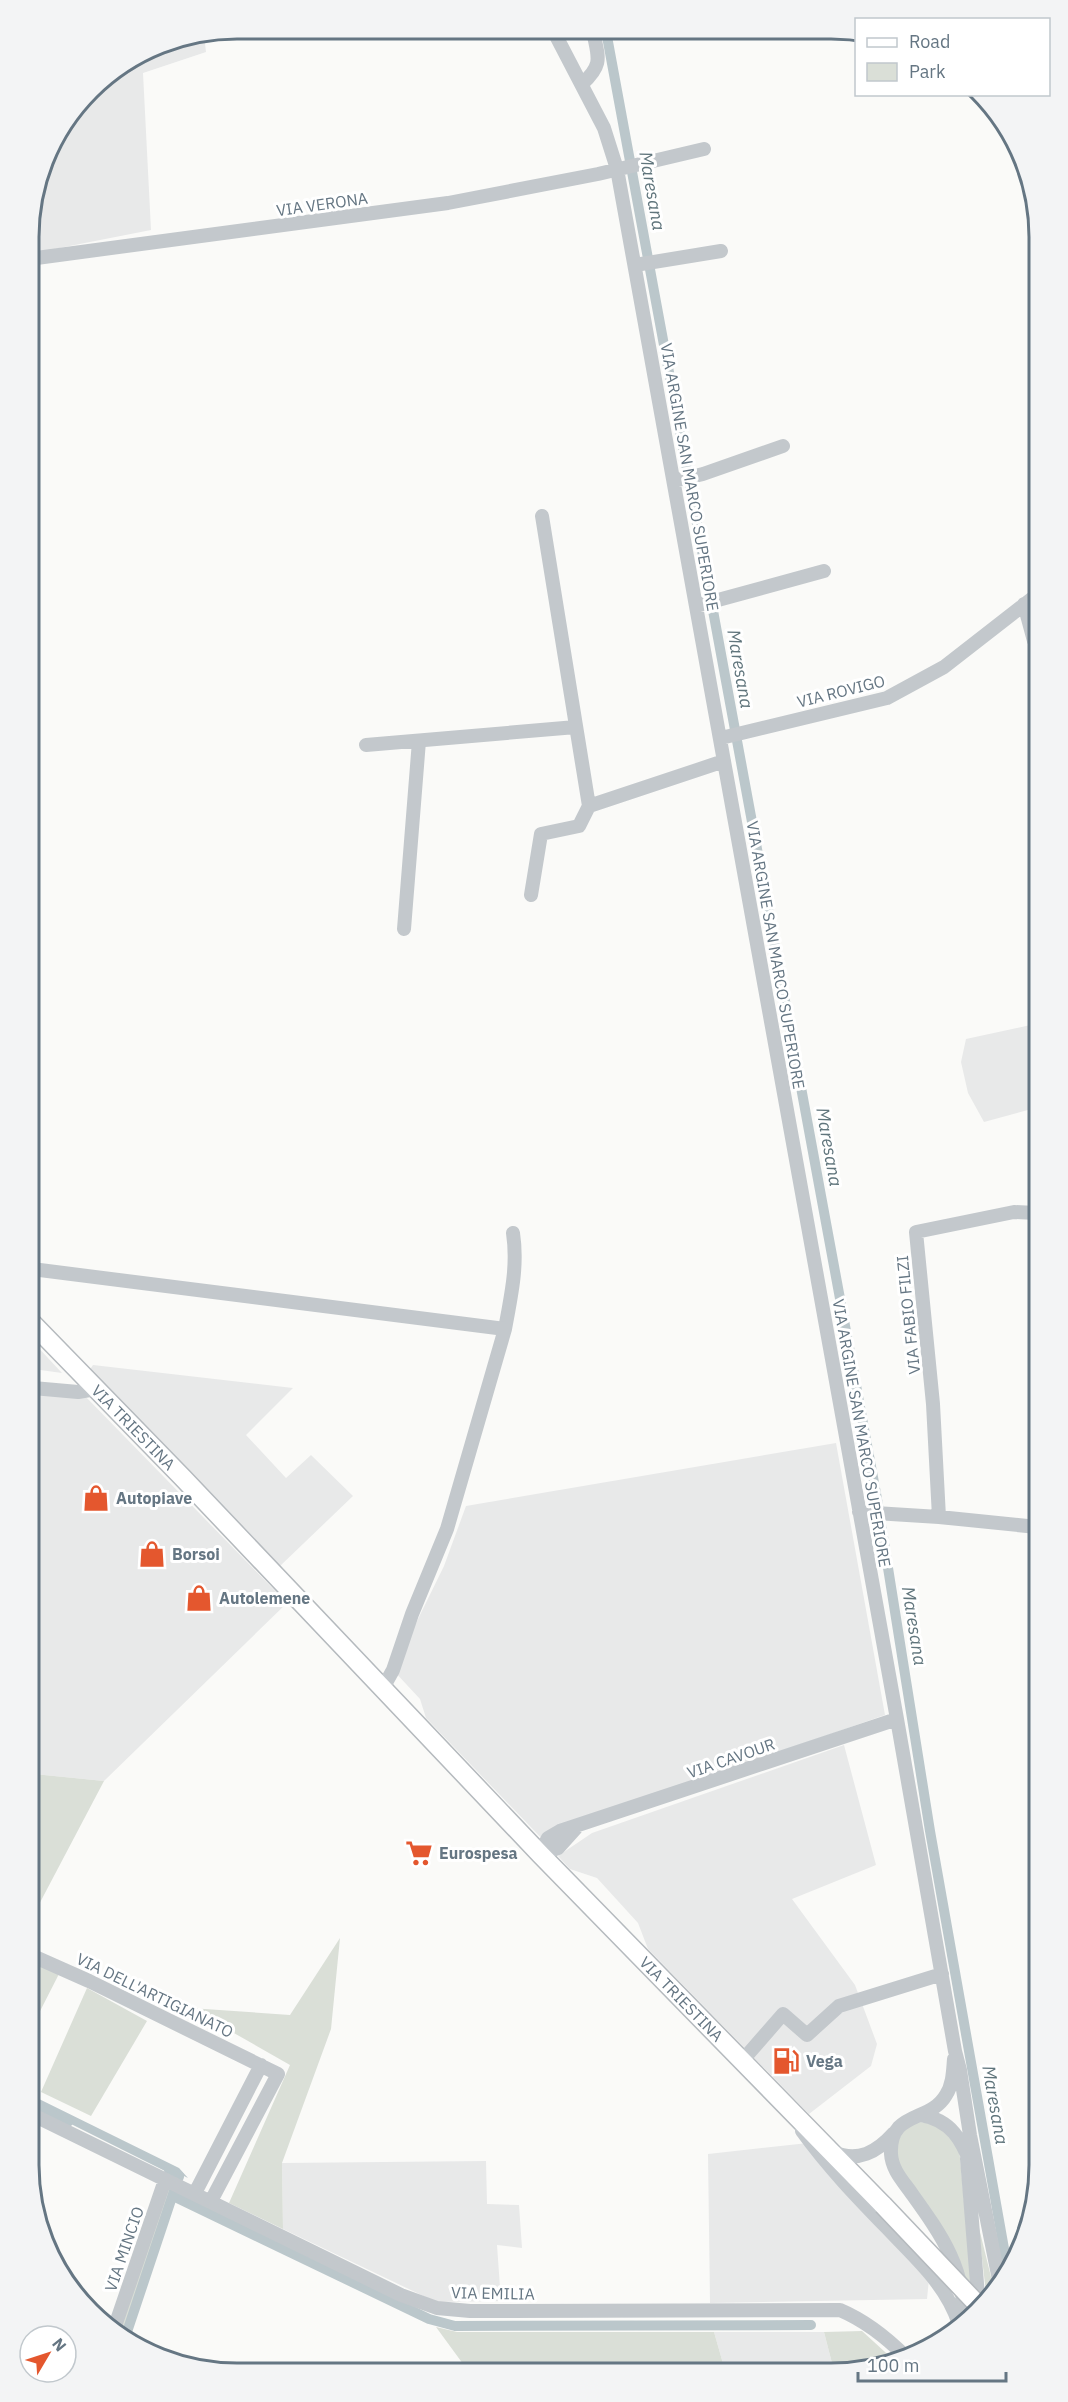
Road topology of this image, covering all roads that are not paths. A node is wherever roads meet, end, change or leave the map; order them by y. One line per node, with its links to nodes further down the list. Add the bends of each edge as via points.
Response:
1 (558, 39): 3 (street, VIA ARGINE SAN MARCO SUPERIORE)
2 (594, 39): 3 (street, via 599,63)
3 (582, 84): 5 (street, VIA ARGINE SAN MARCO SUPERIORE)
4 (704, 149): 5 (street, VIA VERONA)
5 (620, 168): 7 (street, VIA VERONA, via 448,203); 8 (street, VIA ARGINE SAN MARCO SUPERIORE)
6 (721, 251): 8 (street)
7 (39, 258)
8 (638, 265): 10 (street, VIA ARGINE SAN MARCO SUPERIORE)
9 (783, 446): 10 (street)
10 (677, 481): 14 (street, VIA ARGINE SAN MARCO SUPERIORE)
11 (542, 516): 15 (street)
12 (824, 571): 14 (street)
13 (1029, 601): 16 (street, VIA ROVIGO, via 927,679 887,698)
14 (699, 605): 16 (street, VIA ARGINE SAN MARCO SUPERIORE)
15 (576, 727): 17 (street); 20 (street)
16 (723, 738): 19 (street, VIA ARGINE SAN MARCO SUPERIORE)
17 (419, 741): 18 (street); 22 (street)
18 (366, 746)
19 (724, 761): 20 (street); 30 (street, VIA ARGINE SAN MARCO SUPERIORE)
20 (589, 806): 21 (street, via 579,826 541,834)
21 (531, 895)
22 (404, 929)
23 (1029, 1213): 31 (street, VIA FABIO FILZI, via 1014,1212 916,1232 933,1404)
24 (513, 1233): 26 (street, via 516,1254)
25 (39, 1270): 26 (street)
26 (505, 1329): 33 (street, via 447,1529)
27 (39, 1330): 29 (main road, VIA TRIESTINA)
28 (39, 1389): 29 (street, via 78,1392)
29 (96, 1389): 33 (main road, VIA TRIESTINA)
30 (863, 1513): 31 (street); 34 (street, VIA ARGINE SAN MARCO SUPERIORE)
31 (939, 1517): 32 (street)
32 (1029, 1526)
33 (383, 1688): 35 (main road, VIA TRIESTINA)
34 (897, 1719): 35 (street, VIA CAVOUR, via 576,1828 558,1848); 37 (street, VIA ARGINE SAN MARCO SUPERIORE)
35 (540, 1854): 39 (main road, VIA TRIESTINA)
36 (39, 1959): 40 (street, VIA DELL'ARTIGIANATO)
37 (942, 1974): 38 (street, VIA ARGINE SAN MARCO SUPERIORE); 39 (street, via 839,2006 807,2035 783,2014)
38 (955, 2051): 42 (street, via 946,2096); 45 (street)
39 (742, 2061): 41 (main road, VIA TRIESTINA)
40 (261, 2065): 48 (street); 49 (street, via 278,2074)
41 (774, 2093): 46 (main road, VIA TRIESTINA); 55 (street, via 824,2162 938,2281)
42 (921, 2115): 44 (street, via 904,2122); 45 (street, via 942,2120)
43 (39, 2118): 47 (street, VIA EMILIA)
44 (896, 2131): 46 (street, via 864,2156 849,2158); 54 (street, via 891,2153 893,2168 952,2256 962,2291)
45 (967, 2149): 50 (street); 51 (street); 52 (street)
46 (831, 2151): 53 (main road, VIA TRIESTINA, bridge)
47 (174, 2184): 48 (street, VIA EMILIA); 56 (street, VIA MINCIO)
48 (195, 2193): 49 (street, VIA EMILIA)
49 (211, 2200): 57 (street, VIA EMILIA, via 401,2295 437,2308 840,2310 858,2317)
50 (996, 2275)
51 (996, 2275)
52 (979, 2296)
53 (974, 2301)
54 (961, 2315)
55 (958, 2317)
56 (117, 2322)
57 (899, 2350)

